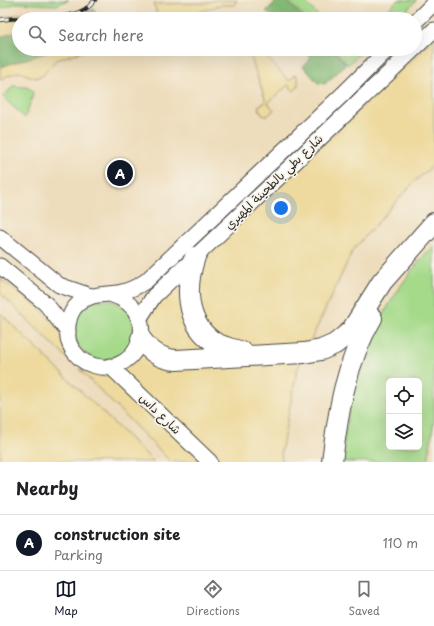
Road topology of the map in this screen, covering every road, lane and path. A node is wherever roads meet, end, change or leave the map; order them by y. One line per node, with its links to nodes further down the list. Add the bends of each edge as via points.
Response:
1 (434, 3): 2 (street)
2 (422, 15)
3 (434, 30): 4 (street, شارع بطي بالطحينة المهيري)
4 (422, 42)
5 (381, 56): 12 (street, شارع بطي بالطحينة المهيري, via 146,281 128,290)
6 (408, 56): 10 (street, شارع بطي بالطحينة المهيري)
7 (434, 223): 17 (highway, via 382,282 356,324 340,341 329,348 313,352)
8 (434, 235): 20 (highway, via 395,280 364,332 350,368 338,412)
9 (0, 237): 13 (street, via 59,285)
10 (195, 257): 14 (street, شارع بطي بالطحينة المهيري, via 154,296); 17 (highway, via 190,275 189,294 191,311 197,325 220,345)
11 (0, 266): 15 (street, via 46,304)
12 (110, 294): 13 (street); 14 (street, via 121,297 131,305)
13 (91, 296): 15 (street, via 76,306 70,316)
14 (139, 319): 16 (street)
15 (68, 332): 18 (street, via 68,340 73,351 82,360 92,365)
16 (140, 339): 17 (highway, via 151,351 170,359); 18 (street, via 136,350 128,359)
17 (257, 355)
18 (110, 366): 19 (street, شارع داس)
19 (210, 462)
20 (332, 462)

